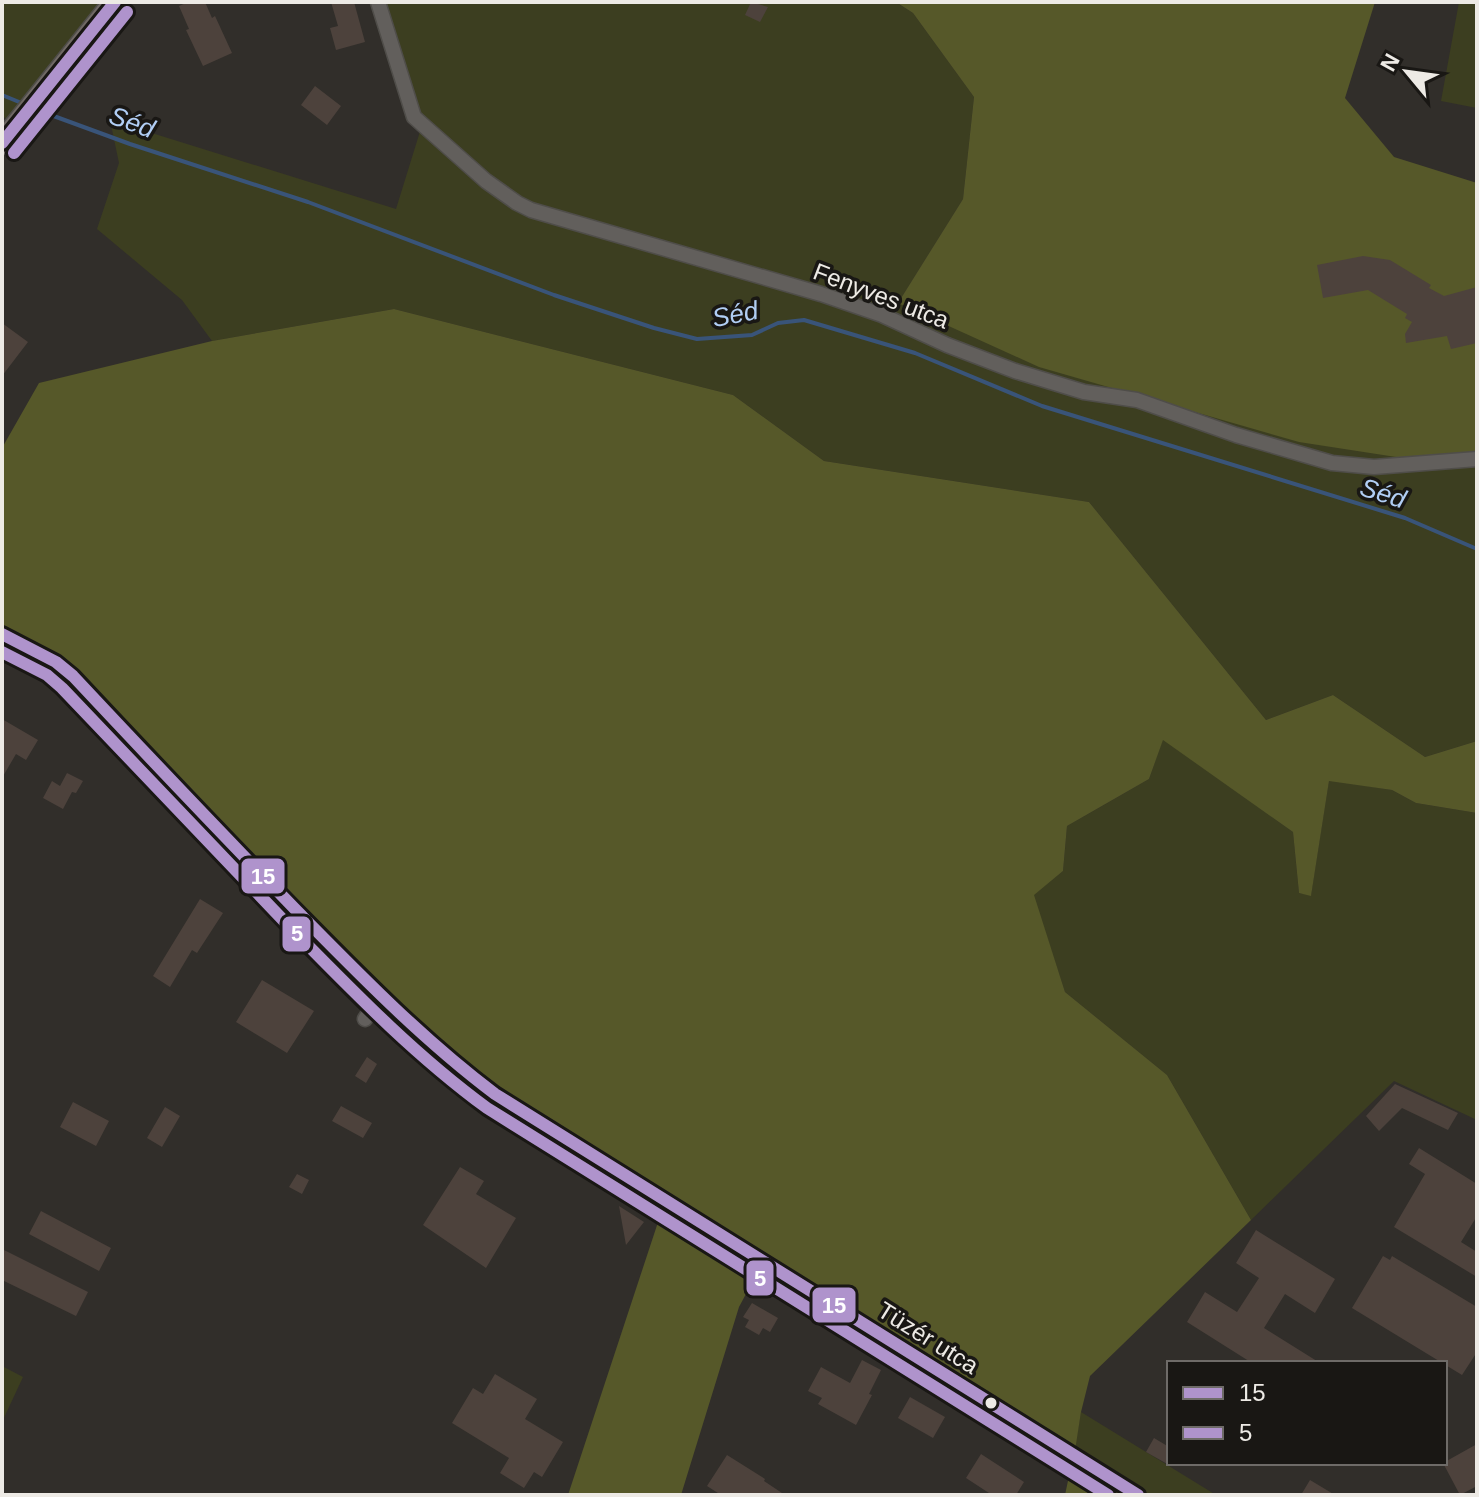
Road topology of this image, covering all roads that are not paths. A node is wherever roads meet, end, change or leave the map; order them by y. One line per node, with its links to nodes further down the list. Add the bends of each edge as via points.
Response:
1 (115, 2): 3 (main road)
2 (378, 2): 4 (street, Fenyves utca, via 414,117 486,181 531,210 808,289 1015,371 1084,392 1137,400 1332,463 1374,467)
3 (2, 143)
4 (1477, 459)
5 (2, 634): 6 (street, Tüzér utca, via 73,676)
6 (380, 996): 7 (street); 8 (street, Tüzér utca, via 458,1068 495,1094)
7 (365, 1019)
8 (1138, 1495)

